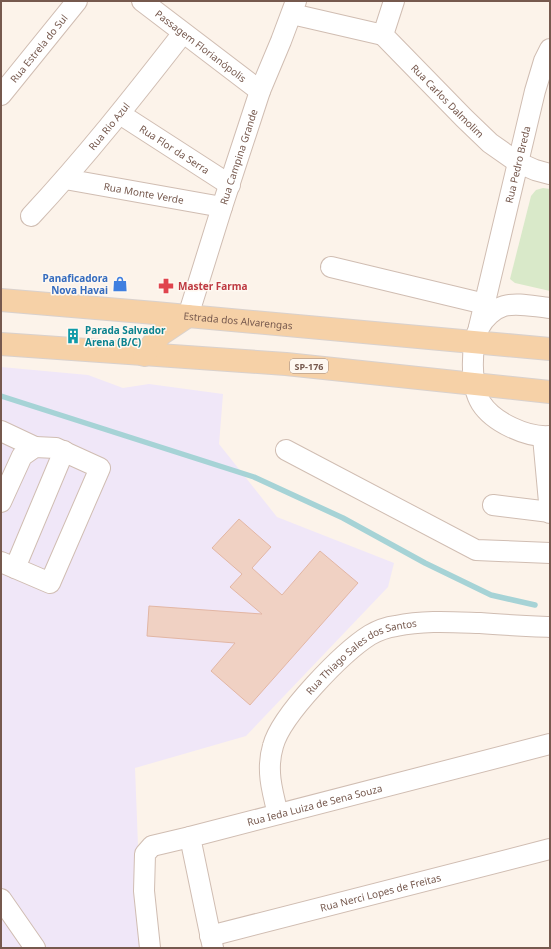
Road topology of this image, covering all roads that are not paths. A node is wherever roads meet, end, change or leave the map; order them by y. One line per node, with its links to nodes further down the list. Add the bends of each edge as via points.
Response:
1 (77, 1): 9 (street, Rua Estrela do Sul)
2 (142, 1): 5 (street, Passagem Florianópolis)
3 (394, 1): 6 (street)
4 (294, 8): 6 (street); 8 (street, Rua Campina Grande)
5 (184, 33): 8 (street, Passagem Florianópolis); 10 (street, Rua Rio Azul)
6 (383, 35): 11 (street, Rua Carlos Dalmolim, via 490,143)
7 (550, 49): 11 (street, Rua Pedro Breda, via 535,91)
8 (260, 91): 14 (street, Rua Campina Grande)
9 (1, 95)
10 (120, 114): 13 (street, Rua Rio Azul); 14 (street, Rua Flor da Serra)
11 (517, 162): 12 (street, Rua Carlos Dalmolim); 18 (street, Rua Pedro Breda)
12 (550, 174)
13 (65, 180): 15 (street, Rua Monte Verde); 16 (street, Rua Rio Azul)
14 (230, 185): 15 (street, Rua Campina Grande)
15 (222, 207): 23 (street, Rua Campina Grande)
16 (31, 216)
17 (331, 268): 20 (street)
18 (491, 281): 20 (street, Rua Pedro Breda); 21 (street, via 504,300)
19 (1, 300): 23 (main road, Estrada dos Alvarengas)
20 (486, 304): 24 (street, Rua Pedro Breda)
21 (515, 304): 22 (street); 24 (street, via 496,309 486,318)
22 (550, 308)
23 (188, 316): 24 (main road, Estrada dos Alvarengas); 27 (main road, via 161,334)
24 (478, 335): 26 (main road, Estrada dos Alvarengas); 28 (street, via 473,370)
25 (1, 344): 27 (main road, SP-176)
26 (550, 349)
27 (144, 354): 28 (main road, SP-176, via 286,364)
28 (474, 384): 29 (main road, SP-176); 31 (street, via 481,403 496,418 534,436)
29 (550, 392)
30 (1, 431): 32 (street)
31 (547, 436): 37 (street)
32 (36, 447): 34 (street); 35 (street, via 22,456)
33 (286, 450): 38 (street, via 476,550)
34 (64, 451): 39 (street); 39 (street, via 100,468 50,583)
35 (1, 502)
36 (493, 505): 37 (street)
37 (550, 506)
38 (550, 553)
39 (8, 565)
40 (550, 627): 42 (street, Rua Thiago Sales dos Santos, via 423,622 394,626 371,635 343,656 303,698 283,725 273,744 269,764)
41 (550, 744): 42 (street, Rua Ieda Luiza de Sena Souza)
42 (278, 814): 43 (street, Rua Ieda Luiza de Sena Souza)
43 (190, 837): 46 (street); 48 (street, Rua Ieda Luiza de Sena Souza, via 152,846 145,854 144,891)
44 (550, 849): 46 (street, Rua Nerci Lopes de Freitas)
45 (1, 899): 47 (street)
46 (212, 942)
47 (35, 948)
48 (150, 948)

